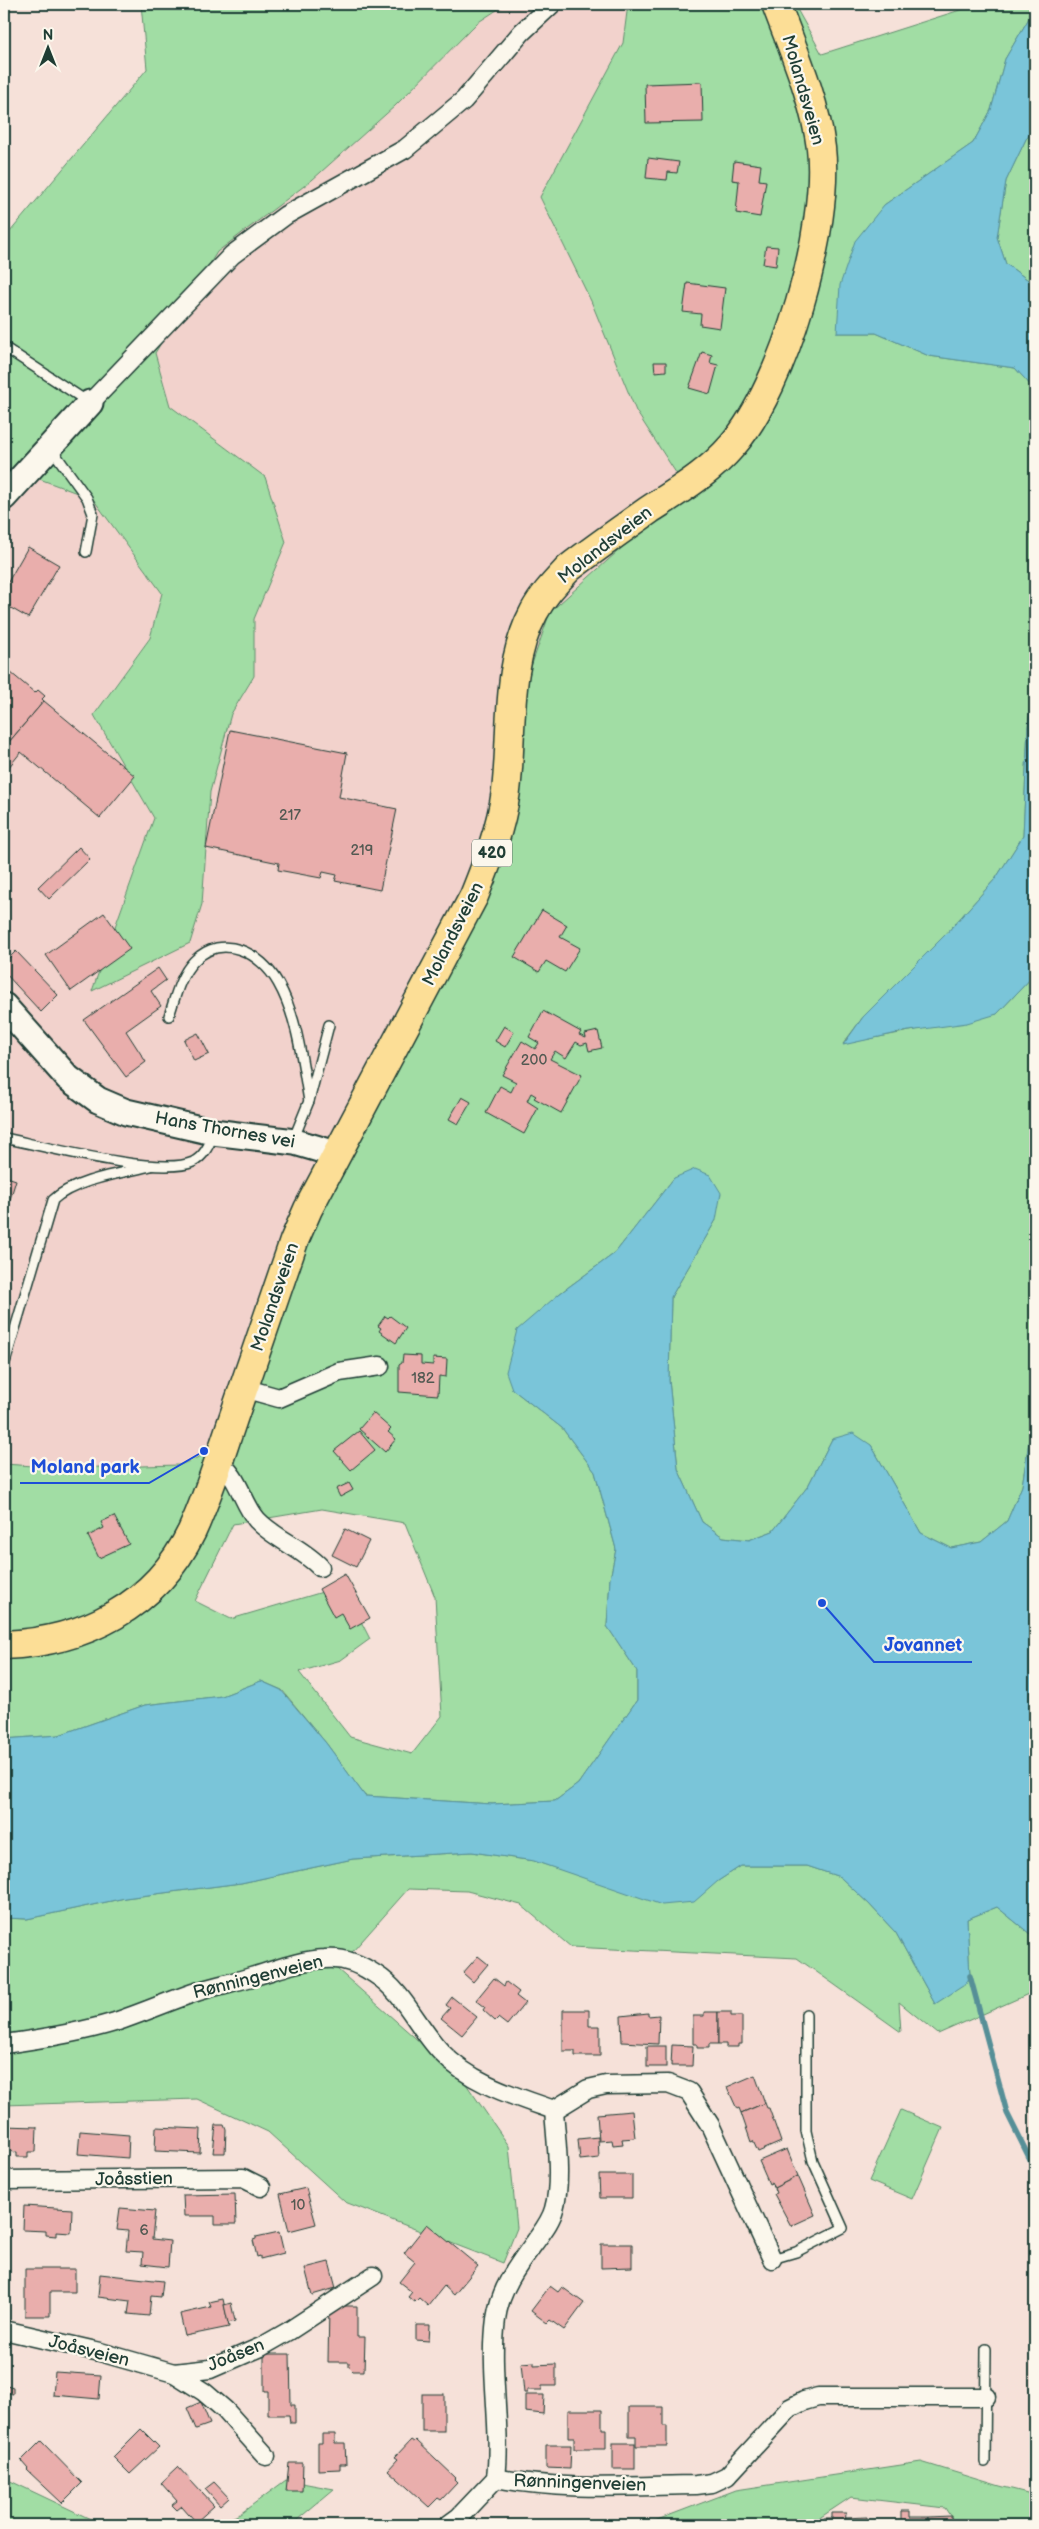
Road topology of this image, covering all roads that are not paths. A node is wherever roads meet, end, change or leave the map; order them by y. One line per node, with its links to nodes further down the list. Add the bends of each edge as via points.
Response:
1 (552, 4): 4 (street, via 522,32 464,100 405,149 286,215 232,255)
2 (776, 4): 15 (main road, Molandsveien / 420, via 813,110 821,146 823,176 811,256 795,317 774,376 749,424 712,466 569,568 550,588 534,613 516,665 506,790 492,851 474,896)
3 (4, 347): 4 (lane)
4 (90, 404): 5 (street)
5 (50, 449): 6 (street); 7 (lane, via 87,498 93,514)
6 (4, 497)
7 (86, 552)
8 (4, 1006): 12 (street, Hans Thornes vei, via 68,1078 98,1100 126,1112)
9 (169, 1016): 11 (lane, via 182,978 194,961 207,951 222,946 257,957 279,985 294,1025)
10 (329, 1025): 11 (lane)
11 (309, 1101): 14 (lane)
12 (212, 1132): 14 (street, Hans Thornes vei); 16 (lane, via 203,1153 194,1161)
13 (4, 1138): 16 (lane)
14 (295, 1142): 15 (street, Hans Thornes vei)
15 (336, 1154): 19 (main road, Molandsveien / 420, via 294,1241)
16 (151, 1166): 17 (lane, via 61,1192 53,1200)
17 (4, 1366)
18 (380, 1366): 19 (street, via 339,1372 279,1398)
19 (243, 1388): 20 (main road, Molandsveien / 420)
20 (218, 1463): 21 (street, via 227,1467 258,1521); 22 (main road, Molandsveien / 420, via 191,1532 170,1566 142,1595 85,1631 32,1644)
21 (320, 1567)
22 (4, 1644)
23 (806, 2014): 28 (lane, via 806,2130 813,2161 844,2228 796,2252)
24 (4, 2044): 25 (street, Rønningenveien, via 115,2022 195,1992 324,1958 340,1959 376,1974 440,2052 468,2075 517,2098)
25 (554, 2110): 28 (street, via 588,2089 606,2085 668,2084 689,2092 710,2125); 36 (street, Rønningenveien, via 557,2193 554,2210 544,2230 514,2271 501,2296 496,2319)
26 (4, 2180): 27 (street, Joåsstien, via 243,2178)
27 (261, 2187)
28 (772, 2259)
29 (373, 2276): 32 (street, Joåsen, via 261,2347 210,2368)
30 (4, 2330): 32 (street, Joåsveien)
31 (986, 2349): 33 (lane)
32 (174, 2373): 34 (street, Joåsen, via 225,2410)
33 (986, 2397): 35 (lane); 36 (street, Rønningenveien, via 818,2397 804,2400 790,2408 727,2476 712,2483 559,2486)
34 (266, 2456)
35 (984, 2462)
36 (496, 2478): 37 (street)
37 (448, 2525)

